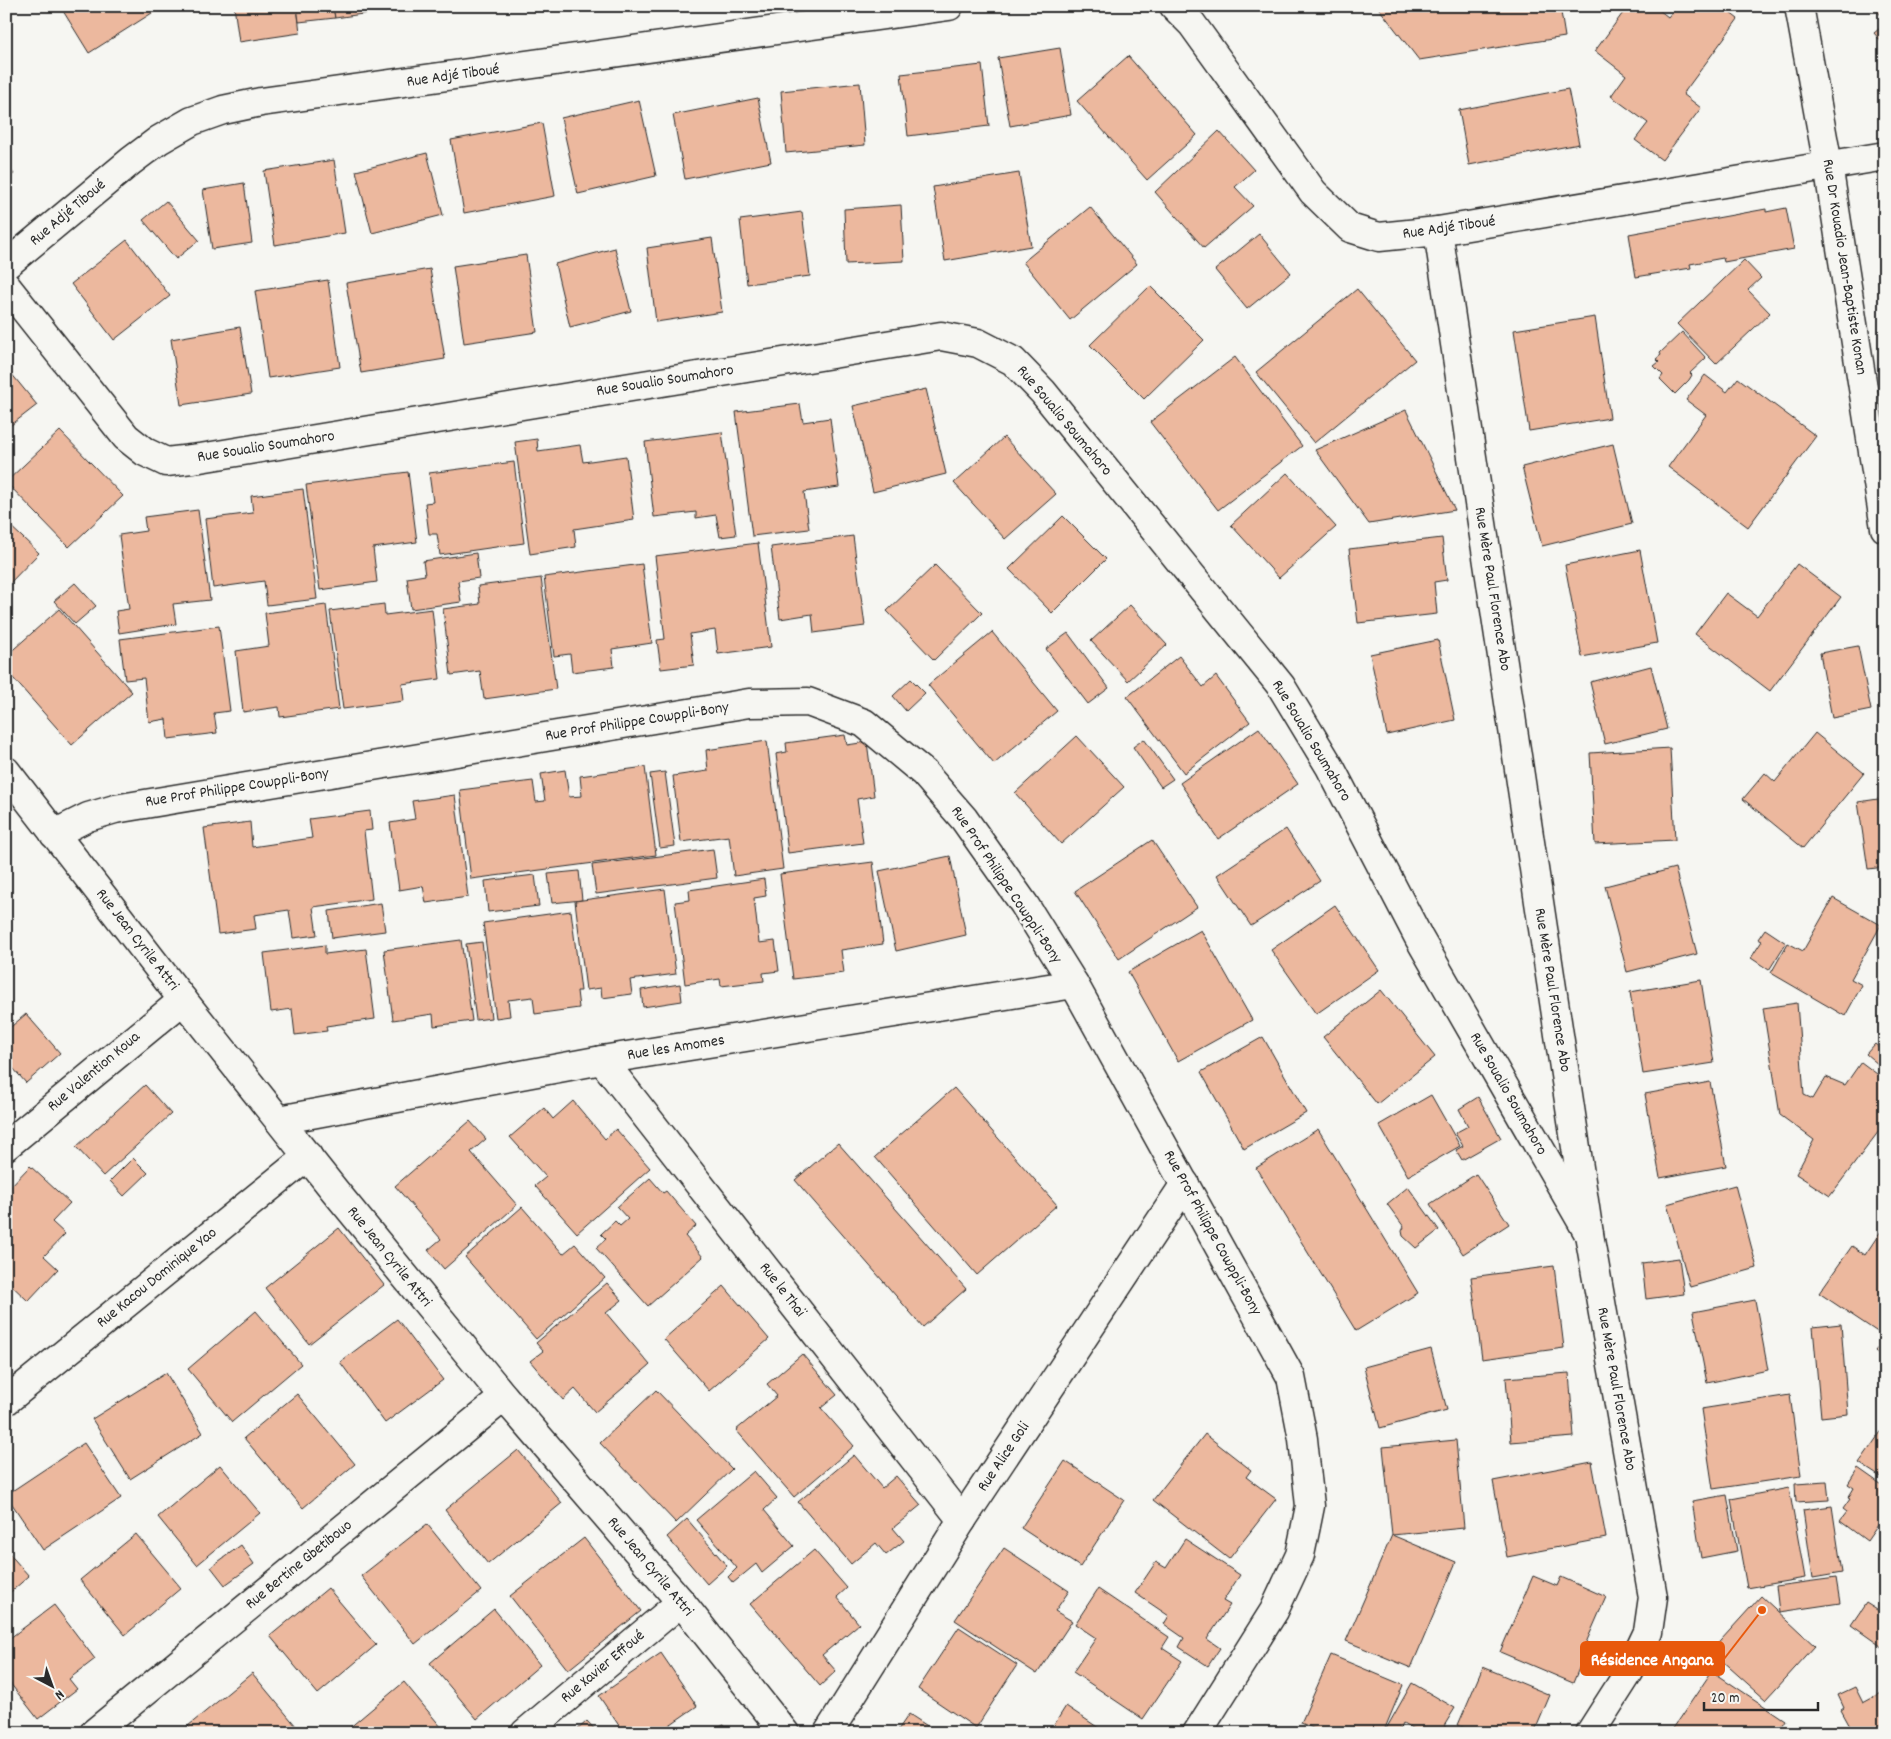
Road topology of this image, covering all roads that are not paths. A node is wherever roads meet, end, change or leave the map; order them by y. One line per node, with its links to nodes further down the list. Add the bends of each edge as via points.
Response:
1 (949, 6): 7 (street, Rue Adjé Tiboué, via 261,102 223,110 192,121 159,140)
2 (1174, 6): 6 (street, Rue Adjé Tiboué, via 1192,24 1313,192 1350,228 1379,237)
3 (1799, 6): 5 (street, Rue Dr Kouadio Jean-Baptiste Konan)
4 (1885, 156): 5 (street, Rue Adjé Tiboué)
5 (1828, 165): 6 (street, Rue Adjé Tiboué); 9 (street, Rue Dr Kouadio Jean-Baptiste Konan)
6 (1438, 231): 19 (street, Rue Mère Paul Florence Abo)
7 (6, 266)
8 (6, 286): 19 (street, Rue Soualio Soumahoro, via 126,437 145,452 166,462 940,336 978,343 1013,361 1043,392 1281,686 1330,766 1419,938)
9 (1885, 528)
10 (10, 782): 11 (street, Rue Jean Cyrile Attri)
11 (54, 834): 12 (street, Rue Prof Philippe Cowppli-Bony, via 88,817 115,809 749,703 808,702 864,723 924,773 964,819 1024,904); 13 (street, Rue Jean Cyrile Attri)
12 (1074, 984): 14 (street, Rue les Amomes); 18 (street, Rue Prof Philippe Cowppli-Bony)
13 (183, 1000): 15 (street, Rue Jean Cyrile Attri); 16 (street, Rue Valention Koua)
14 (602, 1060): 15 (street, Rue les Amomes); 22 (street, Rue le Thaï)
15 (279, 1120): 17 (street, Rue Jean Cyrile Attri)
16 (6, 1146)
17 (308, 1156): 20 (street, Rue Jean Cyrile Attri); 21 (street, Rue Kacou Dominique Yao)
18 (1185, 1184): 22 (street, Rue Alice Goli); 28 (street, Rue Prof Philippe Cowppli-Bony, via 1291,1377 1303,1439 1310,1506 1300,1555 1274,1611)
19 (1588, 1234): 29 (street, Rue Mère Paul Florence Abo, via 1653,1597 1648,1632 1629,1672)
20 (504, 1397): 23 (street, Rue Jean Cyrile Attri); 24 (street, Rue Bertine Gbetibouo)
21 (6, 1400)
22 (962, 1520): 27 (street, Rue Alice Goli)
23 (681, 1602): 25 (street, Rue Xavier Effoué); 26 (street, Rue Jean Cyrile Attri)
24 (94, 1733)
25 (526, 1733)
26 (785, 1733)
27 (828, 1733)
28 (1198, 1733)
29 (1590, 1733)

